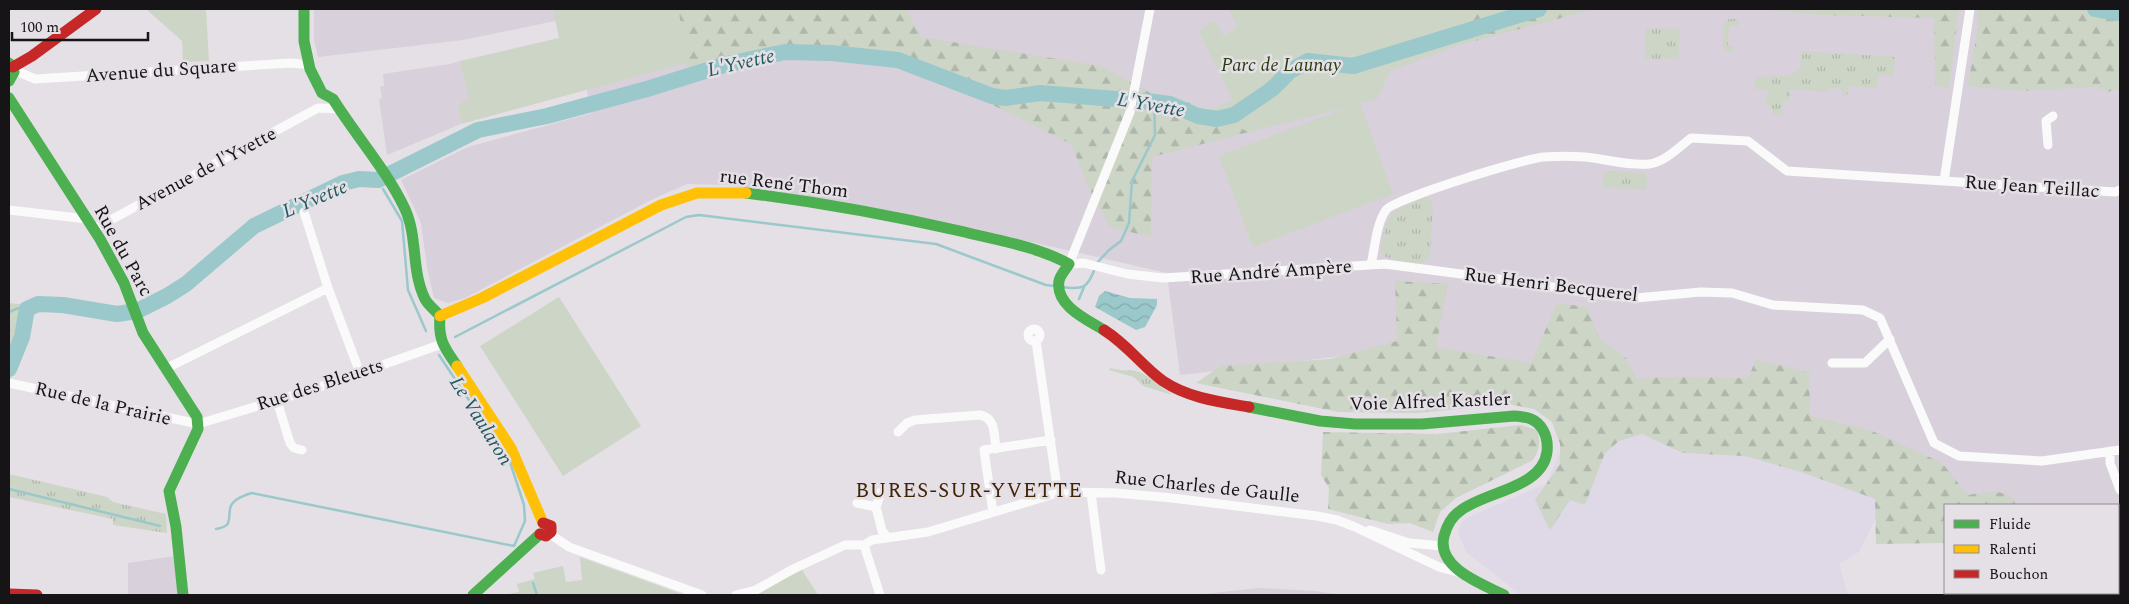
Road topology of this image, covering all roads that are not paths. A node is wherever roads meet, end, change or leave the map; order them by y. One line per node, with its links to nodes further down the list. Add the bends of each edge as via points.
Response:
1 (96, 9): 6 (main road)
2 (304, 9): 5 (main road, via 304,41)
3 (1150, 9): 19 (street, via 1130,112)
4 (1970, 9): 14 (street)
5 (310, 65): 6 (street, Avenue du Square, via 291,62 35,79); 8 (main road)
6 (12, 67): 7 (main road, via 12,79)
7 (9, 81)
8 (322, 93): 10 (street); 11 (main road, via 333,99)
9 (9, 98): 18 (main road, Rue du Parc)
10 (318, 108): 11 (street); 18 (street, Avenue de l'Yvette)
11 (339, 110): 22 (main road, via 379,164 409,219 421,285 426,300)
12 (2053, 116): 13 (street, via 2046,121)
13 (2048, 145)
14 (1944, 181): 15 (street, Rue Jean Teillac); 20 (street, Rue André Ampère, via 1787,171 1748,141 1691,138 1651,164 1586,157 1536,158 1392,204 1386,209 1381,222)
15 (2120, 190)
16 (9, 210): 18 (street)
17 (304, 212): 21 (street)
18 (91, 224): 27 (main road, Rue du Parc, via 124,283 144,333)
19 (1069, 264): 20 (street, Rue André Ampère, via 1084,263 1144,277 1174,278); 22 (main road, rue René Thom, via 1004,242 892,216 747,193 708,192 661,205 482,298); 49 (main road, Voie Alfred Kastler, via 1059,286 1064,302 1121,341 1168,384 1193,395 1328,422 1434,423 1516,416 1532,419 1545,434 1548,445 1543,464 1534,475 1516,486 1466,506 1452,516 1445,528)
20 (1371, 265): 23 (street, Rue Henri Becquerel, via 1395,265 1602,295 1636,298 1701,292 1732,293 1773,305 1863,310 1880,318)
21 (328, 288): 27 (street); 28 (street)
22 (440, 316): 25 (main road)
23 (1890, 339): 26 (street, via 1865,363); 37 (street, Rue Henri Becquerel, via 1934,443 1959,456 2042,461)
24 (1036, 341): 33 (street)
25 (442, 344): 28 (street, Rue des Bleuets); 46 (main road, via 511,448 543,523 551,526)
26 (1832, 363)
27 (164, 369): 31 (main road, Rue du Parc)
28 (360, 373): 30 (street, Rue des Bleuets)
29 (9, 383): 31 (street, Rue de la Prairie)
30 (277, 401): 31 (street, Rue des Bleuets); 35 (street, via 290,443)
31 (198, 424): 54 (main road, via 196,436 169,491)
32 (898, 432): 34 (street, via 915,420 986,416 993,426)
33 (1051, 440): 34 (street); 41 (street)
34 (996, 449): 44 (street, via 984,450)
35 (302, 450)
36 (2120, 450): 37 (street, Rue Henri Becquerel)
37 (2110, 451): 38 (street, via 2110,463)
38 (2120, 490)
39 (881, 492): 43 (street)
40 (1092, 493): 41 (street, Rue Charles de Gaulle); 45 (street, Rue Charles de Gaulle, via 1204,500 1317,516); 50 (street)
41 (1056, 494): 44 (street, Rue Charles de Gaulle)
42 (857, 503): 43 (street)
43 (876, 507): 47 (street, via 882,531)
44 (993, 512): 47 (street, via 928,532)
45 (1355, 527): 49 (street, Rue Charles de Gaulle, via 1381,532 1409,543); 51 (street, Rue Charles de Gaulle, via 1439,567)
46 (545, 534): 55 (main road); 56 (street, via 569,547)
47 (888, 538): 48 (street)
48 (864, 544): 57 (street, via 840,546 756,590); 58 (street)
49 (1443, 546): 51 (main road, Rue Charles de Gaulle)
50 (1101, 570)
51 (1461, 574): 59 (main road, Rue Charles de Gaulle)
52 (9, 594): 53 (main road)
53 (37, 595)
54 (183, 595)
55 (473, 595)
56 (702, 595)
57 (736, 595)
58 (880, 595)
59 (1504, 595)

